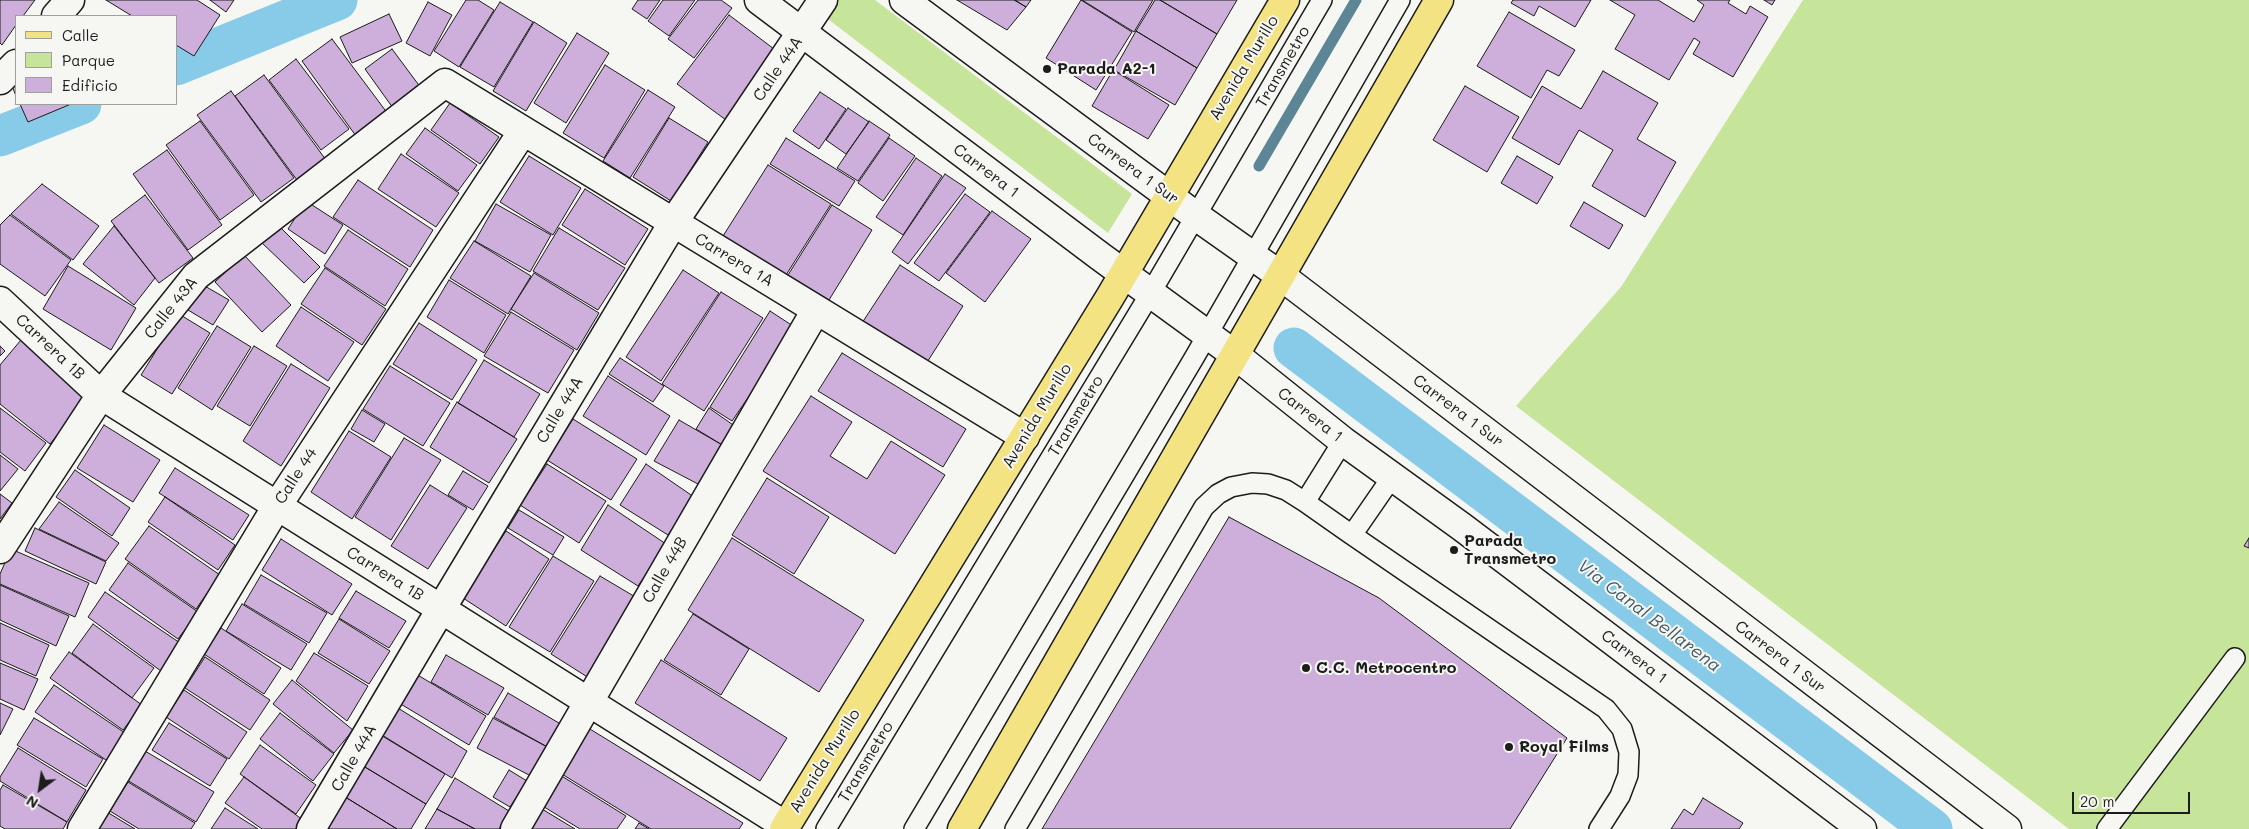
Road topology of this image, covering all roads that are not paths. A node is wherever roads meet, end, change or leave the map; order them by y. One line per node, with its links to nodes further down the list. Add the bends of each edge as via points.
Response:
1 (70, 0): 9 (street)
2 (759, 0): 10 (street, Carrera 1)
3 (823, 0): 10 (street, Calle 44A)
4 (904, 0): 15 (street, Carrera 1 Sur)
5 (1284, 0): 15 (main road, Avenida Murillo)
6 (1322, 0): 16 (lane, Transmetro)
7 (1400, 0): 18 (lane)
8 (1439, 0): 20 (main road)
9 (57, 15)
10 (802, 34): 17 (street, Calle 44A); 19 (street, Carrera 1)
11 (15, 65): 12 (street)
12 (0, 80)
13 (445, 82): 14 (street, Carrera 1A); 26 (street, Calle 43A, via 196,276)
14 (523, 131): 17 (street, Carrera 1A); 31 (street, Calle 44)
15 (1168, 195): 16 (street, Carrera 1 Sur); 19 (main road, Avenida Murillo)
16 (1196, 216): 18 (street, Carrera 1 Sur); 21 (lane, Transmetro)
17 (673, 223): 23 (street, Carrera 1A); 34 (street, Calle 44A)
18 (1253, 256): 20 (street, Carrera 1 Sur); 24 (lane)
19 (1123, 273): 21 (street, Carrera 1); 27 (main road, Avenida Murillo)
20 (1281, 276): 25 (main road); 47 (street, Carrera 1 Sur)
21 (1150, 294): 24 (street, Carrera 1); 41 (lane, Transmetro)
22 (0, 301): 26 (street, Carrera 1B)
23 (816, 310): 27 (street, Carrera 1A); 36 (street, Calle 44B)
24 (1207, 335): 25 (street, Carrera 1); 42 (lane)
25 (1234, 354): 28 (street, Carrera 1); 43 (main road)
26 (101, 395): 31 (street, Carrera 1B); 33 (street, Calle 43A)
27 (1024, 437): 37 (main road, Avenida Murillo)
28 (1343, 441): 29 (street, Carrera 1); 30 (lane)
29 (1392, 476): 32 (lane); 46 (street, Carrera 1)
30 (1305, 502): 32 (lane); 44 (lane, via 1286,490 1252,483 1231,487 1204,507)
31 (277, 506): 34 (street, Carrera 1B); 38 (street, Calle 44)
32 (1352, 535): 45 (lane, via 1606,709 1622,730 1629,752 1628,775 1620,796)
33 (0, 549)
34 (441, 609): 36 (street, Carrera 1B); 39 (street, Calle 44A)
35 (2235, 658): 48 (lane)
36 (588, 702): 37 (street, Carrera 1B); 40 (street, Calle 44B)
37 (785, 828)
38 (82, 829)
39 (312, 829)
40 (515, 829)
41 (826, 829)
42 (914, 829)
43 (962, 829)
44 (1015, 829)
45 (1599, 829)
46 (1862, 829)
47 (2007, 829)
48 (2107, 829)

